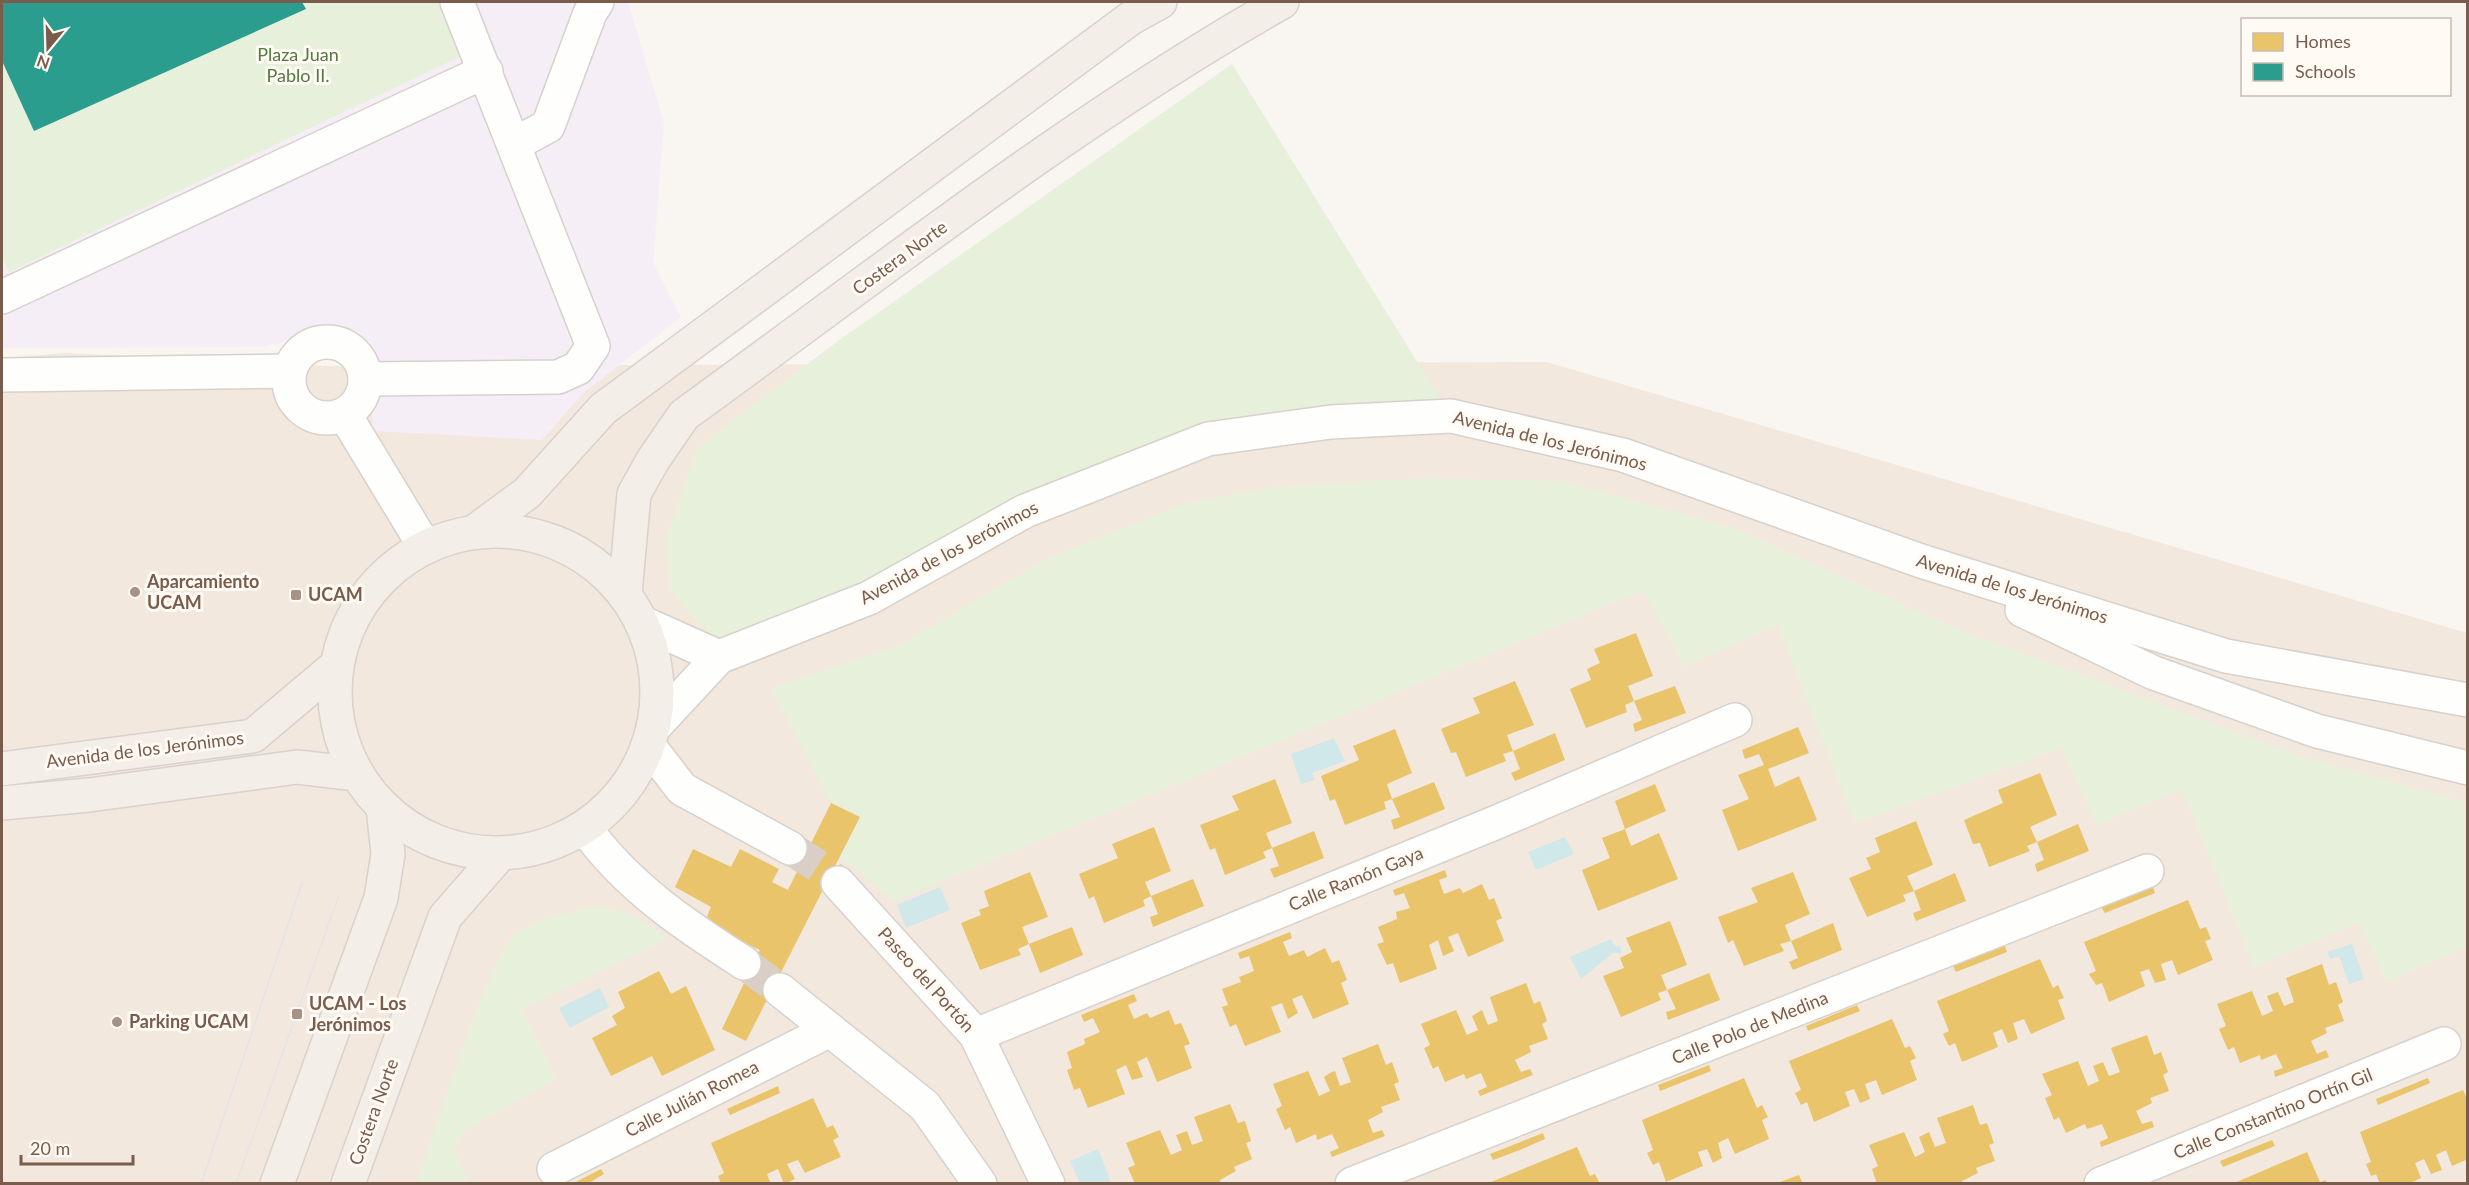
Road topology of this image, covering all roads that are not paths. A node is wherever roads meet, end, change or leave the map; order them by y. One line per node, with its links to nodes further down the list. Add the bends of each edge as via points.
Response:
1 (457, 2): 5 (street)
2 (597, 2): 6 (street, via 548,126)
3 (1160, 2): 12 (main road, via 1131,18 603,410 527,493)
4 (1282, 2): 15 (main road, Costera Norte, via 1208,44 1081,127 684,415 634,494)
5 (486, 71): 6 (street); 7 (street)
6 (514, 144): 10 (street, via 593,346 578,368 558,377)
7 (2, 297)
8 (4, 367): 9 (street)
9 (289, 371): 10 (street, via 300,352 320,342 342,344 360,358); 11 (street, via 290,393 303,411 323,420)
10 (367, 379): 11 (street, via 361,400)
11 (345, 415): 13 (street)
12 (474, 532): 13 (main road); 15 (main road, via 508,530 573,549 601,568)
13 (425, 547): 18 (main road, via 369,590 347,629)
14 (1921, 561): 17 (street, Avenida de los Jerónimos, via 1611,452 1451,416 1331,422 1208,439 1025,511 869,597); 19 (street, Avenida de los Jerónimos, via 2226,656); 22 (street, via 2154,673 2317,731)
15 (625, 593): 16 (main road)
16 (643, 623): 17 (street); 21 (main road, via 654,656 658,691)
17 (719, 657): 21 (street)
18 (336, 666): 23 (main road, Avenida de los Jerónimos, via 253,736); 24 (main road, via 335,703 342,740)
19 (2468, 700)
20 (1735, 720): 35 (street, Calle Ramón Gaya)
21 (652, 736): 27 (main road, via 624,792); 28 (street, via 682,789)
22 (2468, 768)
23 (2, 769)
24 (357, 774): 25 (main road, Avenida de los Jerónimos, via 297,766); 26 (main road)
25 (2, 803)
26 (383, 807): 29 (main road, via 417,832 457,849); 38 (main road, via 388,854 381,898)
27 (585, 828): 29 (main road, via 544,847); 32 (street, via 608,860 674,918)
28 (790, 848)
29 (500, 854): 39 (main road, Costera Norte, via 445,918)
30 (2146, 871): 42 (street, Calle Polo de Medina)
31 (838, 883): 35 (street, Paseo del Portón)
32 (744, 963)
33 (780, 990): 34 (street)
34 (830, 1030): 37 (street, Calle Julián Romea); 40 (street, via 925,1106)
35 (976, 1035): 41 (street, Paseo del Portón)
36 (2444, 1044): 43 (street, Calle Constantino Ortín Gil)
37 (554, 1169)
38 (277, 1184)
39 (348, 1184)
40 (980, 1184)
41 (1048, 1184)
42 (1353, 1184)
43 (2101, 1184)

